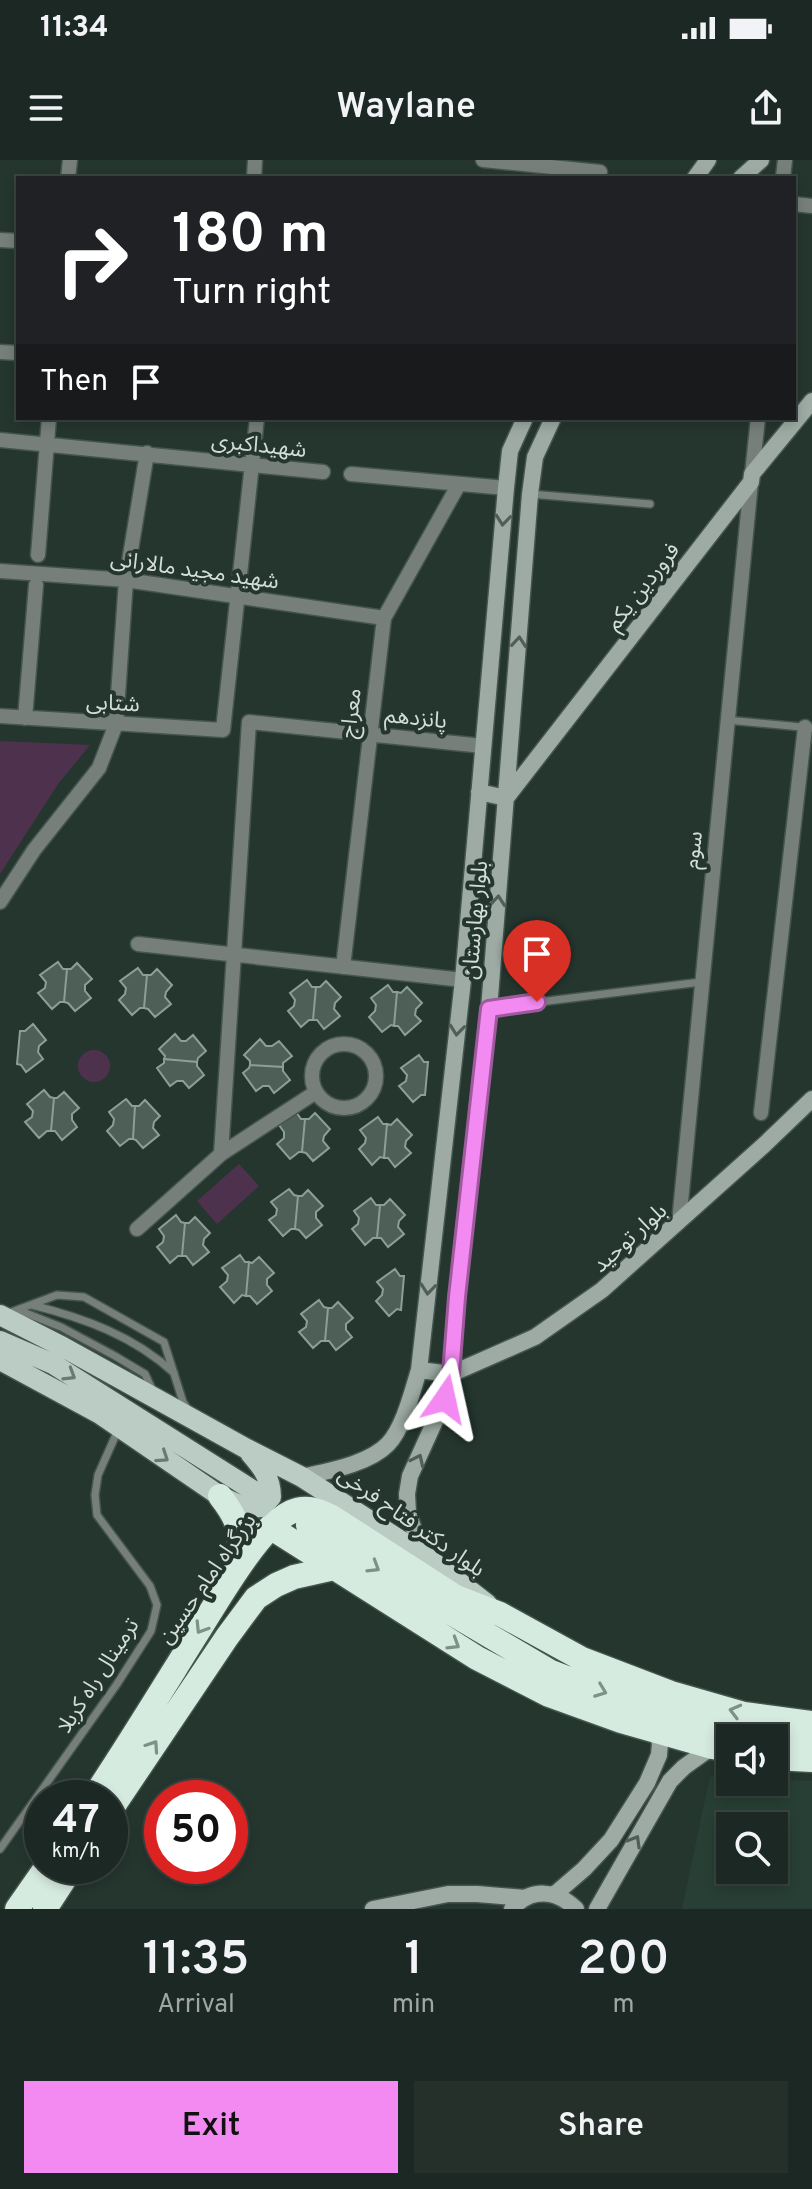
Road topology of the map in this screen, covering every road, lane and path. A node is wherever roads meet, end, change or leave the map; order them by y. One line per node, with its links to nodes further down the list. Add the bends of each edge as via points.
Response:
1 (483, 160): 3 (street)
2 (761, 160): 4 (main road)
3 (601, 170)
4 (743, 176)
5 (812, 401): 17 (main road, فروردین یکم)
6 (49, 420): 12 (street)
7 (257, 420): 14 (street)
8 (524, 420): 19 (main road, بلوار بهارستان, via 510,451)
9 (552, 420): 20 (main road, بلوار بهارستان, via 535,457)
10 (758, 420): 17 (street, سوم)
11 (0, 440): 12 (street, شهیداکبری)
12 (47, 443): 13 (street, شهیداکبری); 22 (street)
13 (147, 453): 14 (street, شهیداکبری); 24 (street)
14 (252, 466): 15 (street, شهیداکبری); 26 (street)
15 (323, 472)
16 (351, 474): 18 (street)
17 (752, 478): 30 (street, سوم); 36 (main road, فروردین یکم)
18 (459, 484): 19 (street); 27 (street, معراج)
19 (506, 488): 34 (main road, بلوار بهارستان, one-way to 34)
20 (530, 494): 21 (lane); 36 (main road, بلوار بهارستان, one-way to 20)
21 (650, 504)
22 (38, 555)
23 (0, 571): 24 (street, شهید مجید مالارانی)
24 (126, 580): 26 (street, شهید مجید مالارانی); 31 (street)
25 (36, 585): 29 (street)
26 (237, 596): 27 (street, شهید مجید مالارانی); 31 (street, شتابی, via 223,730)
27 (384, 618): 33 (street, معراج)
28 (0, 716): 29 (street, شتابی)
29 (25, 718): 31 (street, شتابی)
30 (727, 720): 32 (lane); 42 (street, سوم)
31 (116, 724): 37 (street, via 99,768)
32 (808, 728): 46 (street)
33 (369, 735): 34 (street, پانزدهم); 39 (street, پانزدهم, via 249,722); 40 (street, معراج)
34 (483, 746): 35 (main road, بلوار بهارستان)
35 (479, 792): 36 (main road); 41 (main road, بلوار بهارستان)
36 (506, 798): 43 (main road, بلوار بهارستان, one-way to 36)
37 (0, 902)
38 (138, 944): 39 (street)
39 (234, 954): 40 (street); 47 (street)
40 (343, 967): 41 (street)
41 (463, 980): 54 (main road, بلوار بهارستان, one-way to 54)
42 (701, 982): 43 (lane); 48 (street, سوم)
43 (489, 1009): 56 (main road, بلوار بهارستان)
44 (316, 1092): 44 (street, via 312,1070 332,1046 354,1046 370,1058 376,1078 361,1104 341,1109); 47 (street)
45 (812, 1099): 48 (main road, بلوار توحید)
46 (761, 1113)
47 (221, 1154): 49 (street)
48 (679, 1222): 56 (main road, بلوار توحید, via 602,1290 535,1337)
49 (137, 1229)
50 (32, 1304): 51 (lane); 55 (lane, via 78,1316 124,1338); 55 (lane, via 57,1295 84,1297 164,1342)
51 (5, 1314): 57 (main road, بلوار دکتر فتاح فرخی)
52 (0, 1341): 61 (main road, one-way to 61, via 53,1364)
53 (0, 1360): 58 (main road)
54 (419, 1370): 56 (main road); 60 (main road, بلوار بهارستان, via 388,1444 340,1468)
55 (176, 1374): 57 (lane, via 183,1402)
56 (451, 1374): 65 (main road, بلوار بهارستان, one-way to 56, via 417,1539 407,1494)
57 (198, 1422): 59 (main road, بلوار دکتر فتاح فرخی)
58 (119, 1427): 62 (main road, one-way to 62); 80 (lane, ترمینال راه کربلا, via 98,1475 97,1515 150,1586 157,1605 151,1631)
59 (247, 1449): 60 (main road, بلوار دکتر فتاح فرخی); 62 (main road, via 265,1471 271,1497 262,1507 246,1508)
60 (302, 1477): 65 (main road, بلوار دکتر فتاح فرخی)
61 (254, 1491)
62 (220, 1496): 67 (highway, via 240,1530)
63 (308, 1525): 73 (highway, one-way to 73, via 551,1672 712,1726)
64 (270, 1527): 66 (highway); 67 (highway, بزرگراه امام حسین); 68 (highway, بزرگراه امام حسین, via 294,1510 319,1510 456,1597)
65 (429, 1559): 68 (main road, بلوار دکتر فتاح فرخی)
66 (334, 1568): 70 (highway, via 294,1577 256,1598); 72 (highway, one-way to 72, via 477,1658 549,1695)
67 (232, 1579): 69 (highway, بزرگراه امام حسین, one-way to 69)
68 (500, 1614): 71 (highway, بلوار دکتر فتاح فرخی, one-way to 68, via 744,1714 671,1693 582,1659)
69 (168, 1681): 70 (highway); 78 (highway, بزرگراه امام حسین)
70 (188, 1695): 79 (highway, one-way to 70)
71 (812, 1723)
72 (656, 1731): 74 (highway); 83 (main road, via 659,1755 647,1783 611,1840)
73 (812, 1745)
74 (716, 1748)
75 (716, 1751): 89 (main road, one-way to 75, via 670,1781 684,1767)
76 (788, 1759): 77 (highway)
77 (812, 1760)
78 (105, 1780)
79 (128, 1784)
80 (0, 1849)
81 (34, 1884): 85 (highway)
82 (61, 1884): 86 (highway)
83 (555, 1894): 84 (main road, via 542,1893); 88 (main road)
84 (519, 1904): 87 (main road, via 477,1894 448,1894)
85 (17, 1909)
86 (45, 1909)
87 (373, 1909)
88 (576, 1909)
89 (597, 1909)

